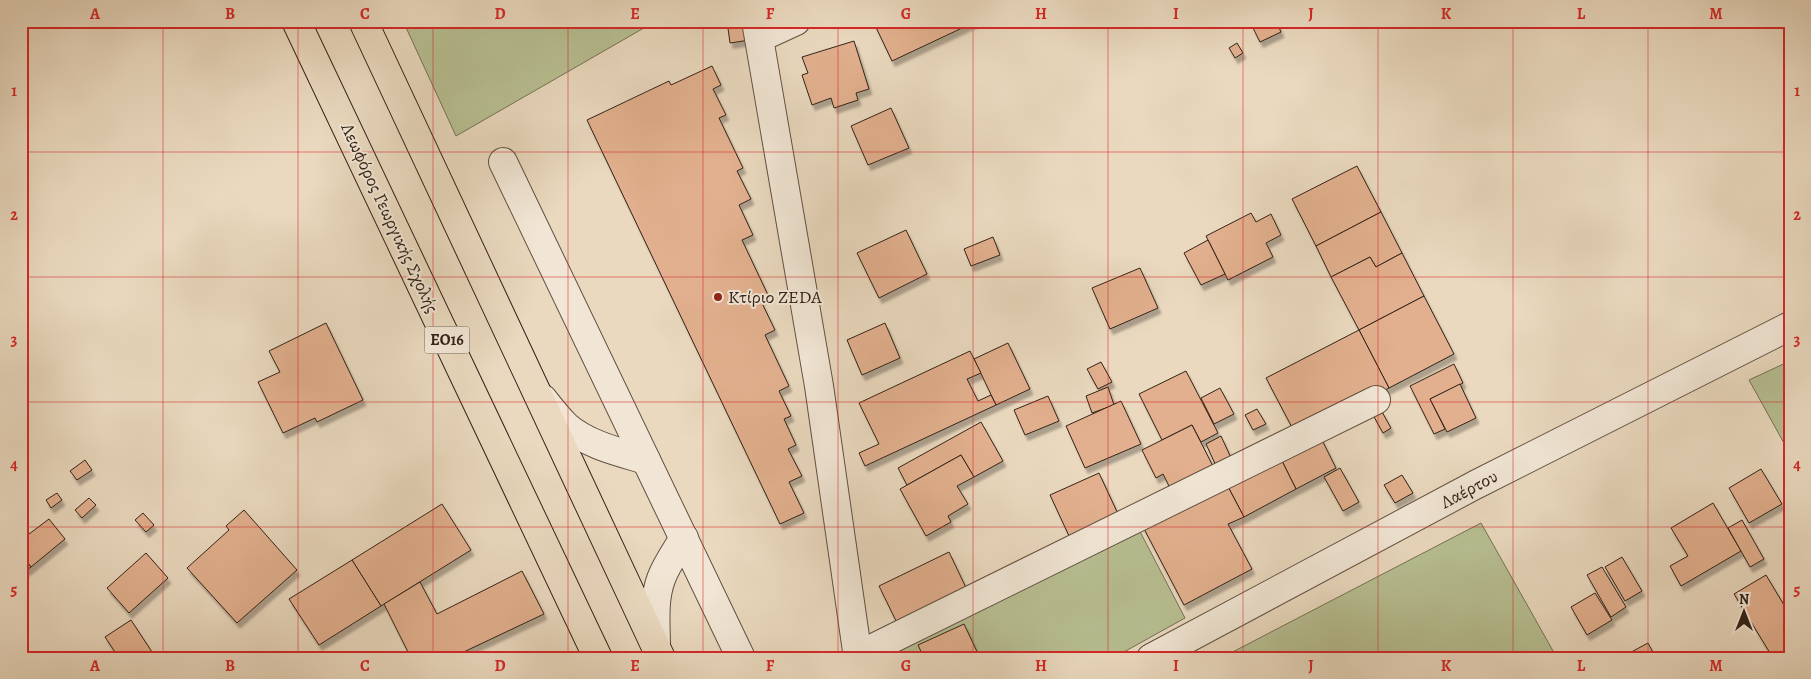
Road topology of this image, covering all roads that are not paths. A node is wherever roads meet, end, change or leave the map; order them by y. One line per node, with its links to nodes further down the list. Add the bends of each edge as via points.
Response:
1 (296, 21): 13 (main road, Λεωφόρος Γεωργικής Σχολής / ΕΟ16)
2 (363, 21): 7 (main road)
3 (796, 21): 4 (street)
4 (758, 29): 12 (street, via 819,386)
5 (503, 162): 9 (street)
6 (1790, 326): 15 (street, Λαέρτου, via 1475,485)
7 (536, 392): 9 (street, via 566,426 580,436); 11 (main road)
8 (1376, 400): 12 (street)
9 (646, 460): 10 (street)
10 (684, 538): 11 (street, via 662,577 657,594 655,613); 14 (street)
11 (659, 653)
12 (858, 657)
13 (598, 658)
14 (741, 658)
15 (1151, 658)

